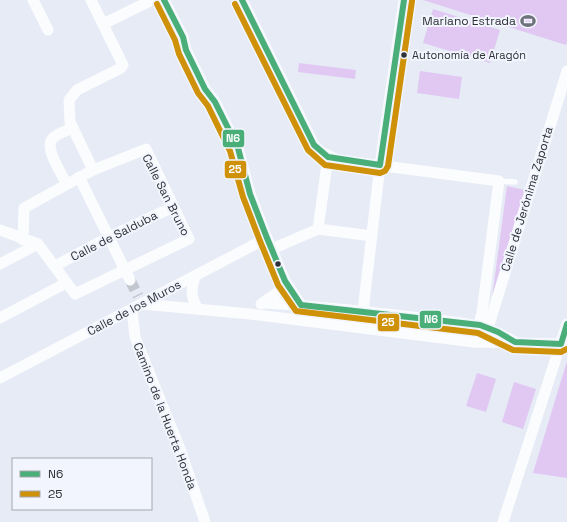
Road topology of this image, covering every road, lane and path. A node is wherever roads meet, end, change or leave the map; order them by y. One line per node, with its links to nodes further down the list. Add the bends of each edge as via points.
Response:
1 (33, 0): 8 (street)
2 (91, 0): 7 (street)
3 (152, 0): 7 (street)
4 (164, 0): 23 (street, via 205,89 215,102 238,148 250,194)
5 (242, 0): 11 (street, via 314,145)
6 (404, 0): 12 (street)
7 (103, 24): 10 (street, via 123,65 122,68 77,90 71,96 68,110)
8 (48, 30)
9 (567, 72): 42 (street, Calle de Jerónima Zaporta)
10 (72, 128): 13 (street); 17 (street, via 53,138 49,144 50,152)
11 (328, 157): 12 (street); 19 (street)
12 (380, 166): 15 (street); 21 (street)
13 (93, 170): 14 (street); 18 (street, Calle San Bruno, via 146,149)
14 (79, 177): 17 (street); 22 (street)
15 (499, 181): 16 (lane); 42 (street, Calle de Jerónima Zaporta)
16 (516, 182)
17 (66, 183): 24 (street, via 24,208)
18 (173, 207): 22 (street, Calle de Salduba); 29 (street, Calle San Bruno, via 188,239)
19 (318, 229): 21 (street); 26 (street)
20 (0, 230): 24 (street)
21 (372, 236): 38 (street)
22 (109, 238): 28 (street, Calle de Salduba); 29 (street)
23 (267, 238): 26 (street); 30 (street, Calle de los Muros)
24 (23, 240): 25 (street)
25 (38, 244): 27 (street); 28 (street)
26 (272, 249): 32 (street)
27 (0, 264)
28 (55, 266): 33 (street)
29 (125, 270): 31 (street); 33 (street, Calle San Bruno, via 75,294)
30 (196, 275): 34 (street, Calle de los Muros); 37 (street, via 191,290)
31 (130, 280)
32 (285, 281): 35 (street, via 277,293); 36 (street)
33 (66, 283): 40 (street)
34 (138, 303): 37 (street); 46 (street, Calle de los Muros); 47 (street, Camino de la Huerta Honda, via 135,337 180,449)
35 (263, 303): 36 (street); 39 (street)
36 (301, 304): 38 (street)
37 (198, 309): 39 (street)
38 (363, 311): 42 (street)
39 (250, 314): 43 (street)
40 (0, 318)
41 (567, 324): 45 (street)
42 (484, 326): 43 (street, Calle de Jerónima Zaporta, via 475,334); 44 (street)
43 (474, 342): 44 (street)
44 (515, 342): 45 (street)
45 (560, 344): 48 (street)
46 (0, 378)
47 (205, 522)
48 (503, 522)

